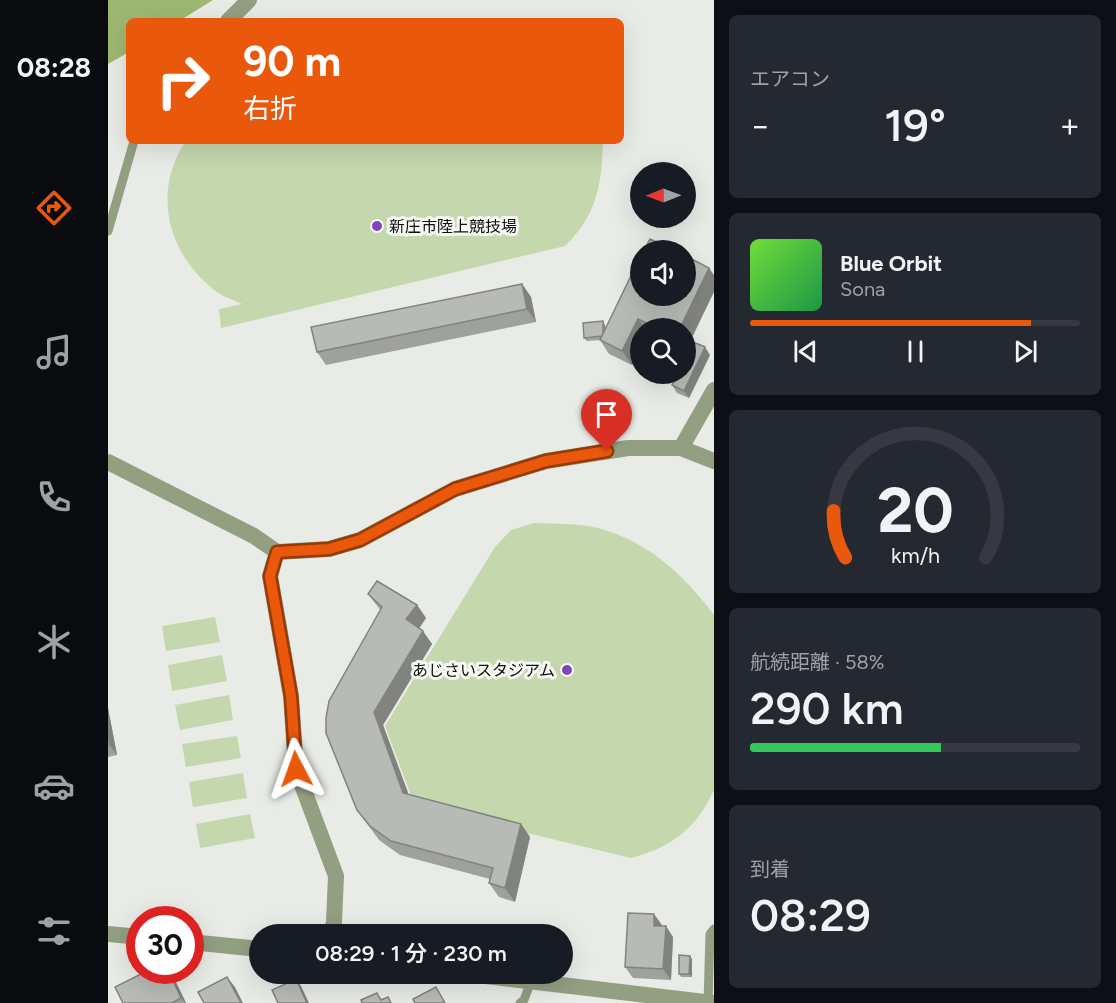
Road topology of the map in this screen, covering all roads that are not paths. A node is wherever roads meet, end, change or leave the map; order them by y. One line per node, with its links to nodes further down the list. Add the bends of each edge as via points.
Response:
1 (249, 0): 2 (street)
2 (231, 18)
3 (133, 144): 4 (lane)
4 (108, 231)
5 (714, 390): 6 (street)
6 (681, 448): 7 (street); 9 (street, via 628,448 546,461 455,489 360,540 329,549)
7 (714, 461)
8 (108, 462): 9 (street, via 254,536)
9 (277, 552): 10 (street, via 270,576 291,696 296,769 336,876)
10 (333, 924)
11 (714, 929): 19 (lane, via 710,934)
12 (108, 934): 13 (street)
13 (126, 936)
14 (204, 943): 15 (street)
15 (249, 948)
16 (530, 984): 18 (lane)
17 (555, 984): 19 (street)
18 (520, 1003)
19 (708, 1003): 20 (street)
20 (714, 1003)

